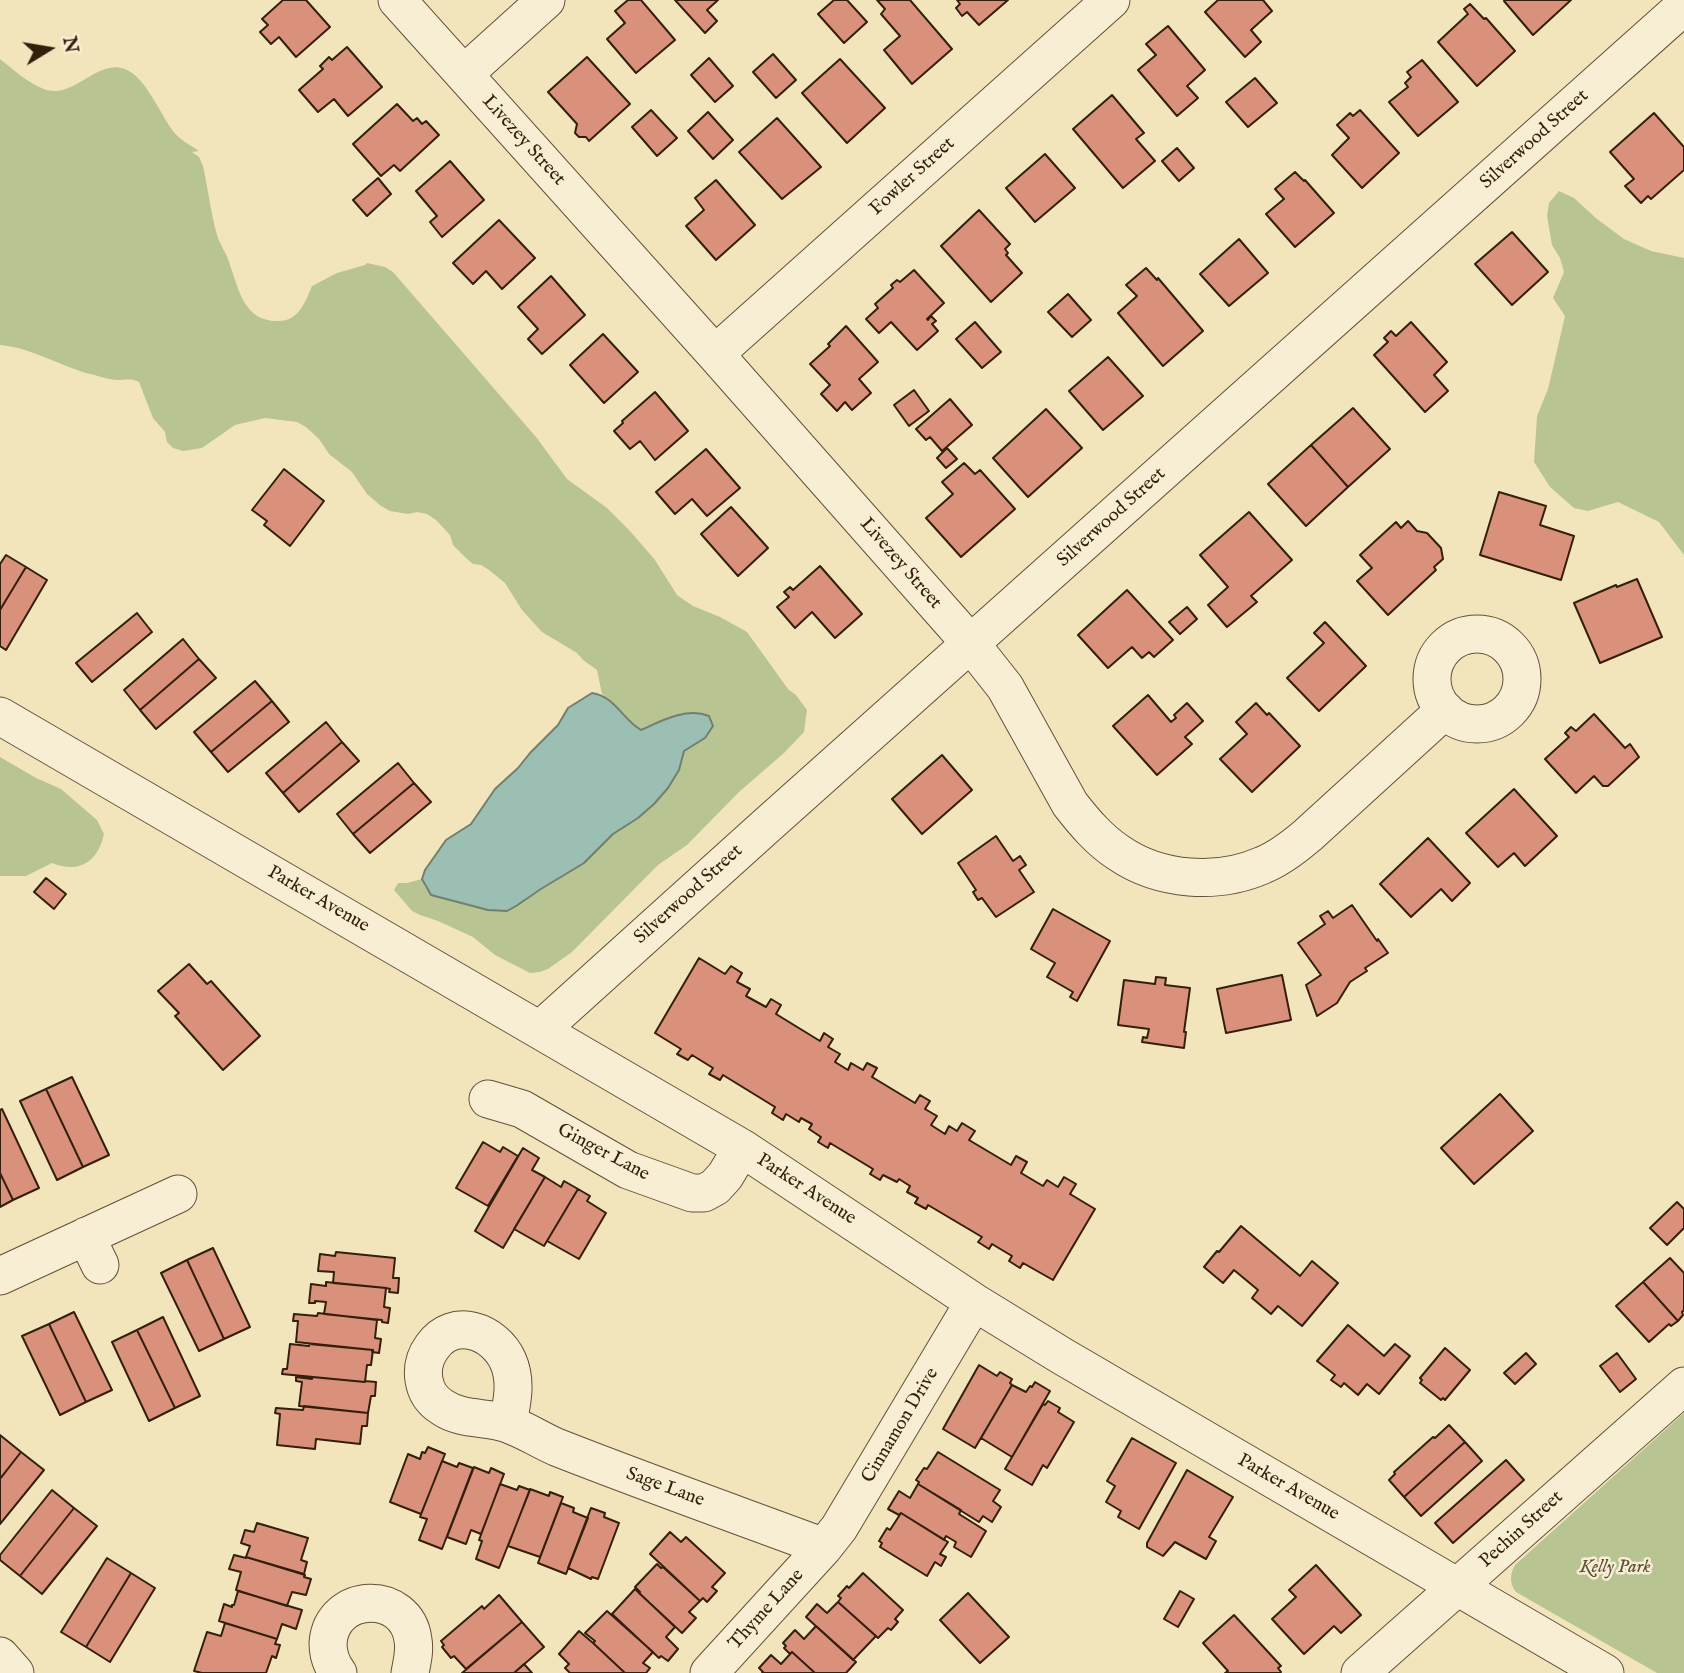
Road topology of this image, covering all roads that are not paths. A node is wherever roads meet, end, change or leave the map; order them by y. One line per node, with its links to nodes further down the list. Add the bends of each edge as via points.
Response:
1 (397, 0): 5 (street, Livezey Street)
2 (546, 0): 5 (street)
3 (1111, 0): 6 (street, Fowler Street)
4 (1684, 6): 7 (street, Silverwood Street)
5 (464, 74): 6 (street, Livezey Street)
6 (715, 354): 7 (street, Livezey Street)
7 (971, 644): 8 (street, Livezey Street, via 1005,687 1083,821 1130,859 1187,877 1239,873 1288,852); 10 (street, Silverwood Street)
8 (1445, 709)
9 (0, 716): 10 (street, Parker Avenue)
10 (540, 1030): 12 (street, Parker Avenue)
11 (488, 1099): 12 (street, Ginger Lane, via 522,1109 628,1170 692,1193 715,1187)
12 (742, 1147): 15 (street, Parker Avenue)
13 (178, 1194): 14 (street, via 93,1251)
14 (0, 1276)
15 (974, 1302): 18 (street, Cinnamon Drive, via 854,1506); 19 (street, Parker Avenue)
16 (1684, 1386): 19 (street, Pechin Street)
17 (508, 1423): 18 (street, Sage Lane, via 554,1446)
18 (824, 1547): 24 (street, Thyme Lane)
19 (1457, 1587): 25 (street, Pechin Street); 26 (street, Parker Avenue)
20 (0, 1656): 21 (street)
21 (15, 1673)
22 (338, 1673): 23 (street, via 328,1653 333,1624 356,1605 371,1602 398,1612 408,1624 414,1653)
23 (410, 1673)
24 (709, 1673)
25 (1360, 1673)
26 (1605, 1673)

